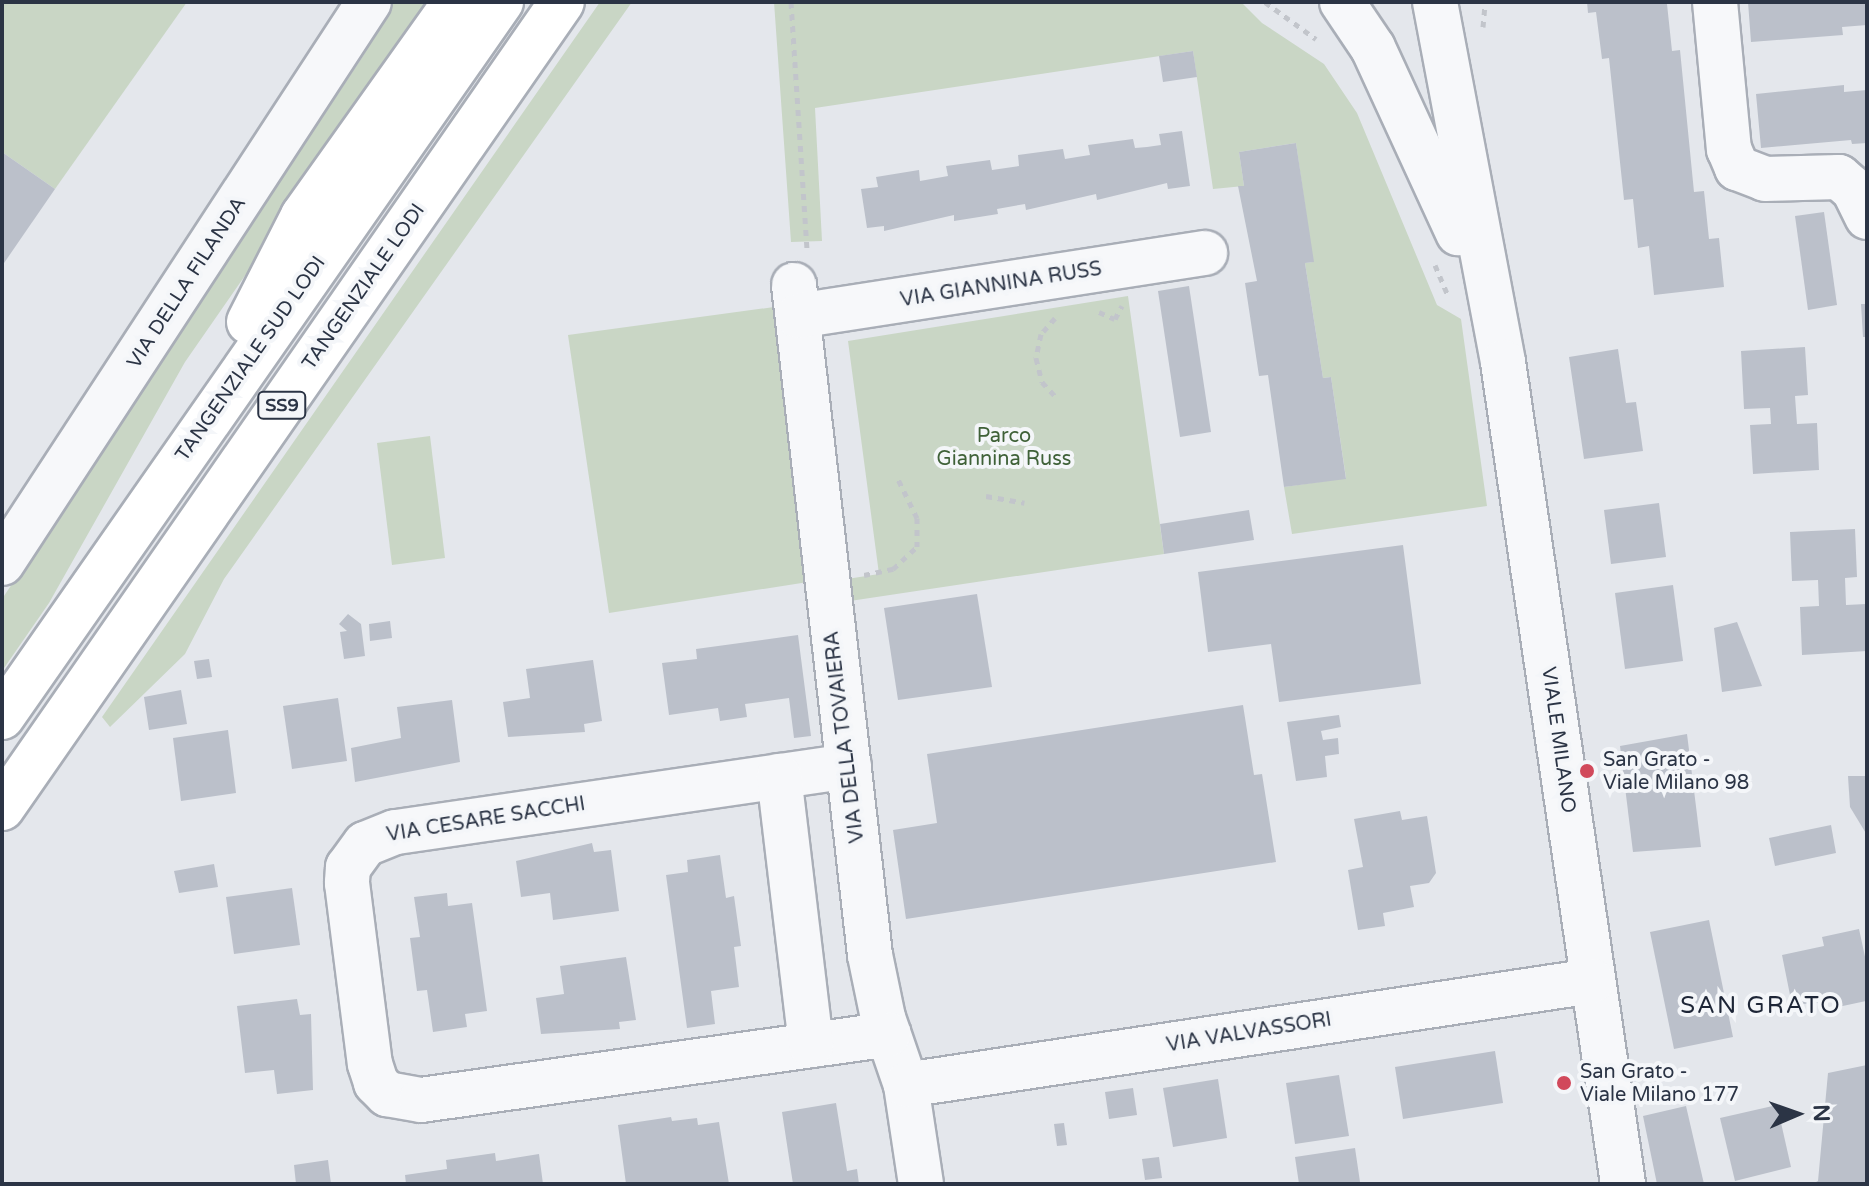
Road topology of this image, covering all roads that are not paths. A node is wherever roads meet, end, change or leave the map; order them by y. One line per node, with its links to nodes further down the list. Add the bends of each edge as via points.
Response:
1 (369, 2): 13 (street, VIA DELLA FILANDA)
2 (455, 2): 12 (highway, via 303,216 239,341)
3 (501, 2): 12 (highway, TANGENZIALE SUD LODI / SS9)
4 (562, 2): 17 (highway, TANGENZIALE LODI / SS9)
5 (1342, 2): 10 (street, via 1373,48)
6 (1435, 2): 10 (street)
7 (1715, 2): 8 (street, via 1729,149 1737,168 1755,179 1839,177 1854,190)
8 (1867, 217)
9 (1205, 253): 11 (street, VIA GIANNINA RUSS)
10 (1487, 297): 18 (street, VIALE MILANO, via 1503,362)
11 (796, 300): 15 (street, VIA DELLA TOVAIERA)
12 (234, 383): 14 (highway, TANGENZIALE SUD LODI / SS9)
13 (2, 563)
14 (2, 717)
15 (849, 766): 16 (street, VIA CESARE SACCHI); 19 (street, VIA DELLA TOVAIERA, via 870,955)
16 (779, 776): 20 (street); 20 (street, VIA CESARE SACCHI, via 395,832 355,854 347,883 370,1064 376,1083 403,1100)
17 (2, 808)
18 (1592, 981): 21 (street, VIA VALVASSORI); 23 (street, VIALE MILANO)
19 (888, 1034): 20 (street, VIA CESARE SACCHI); 21 (street, VIA DELLA TOVAIERA)
20 (811, 1045)
21 (906, 1085): 22 (street, VIA DELLA TOVAIERA)
22 (921, 1184)
23 (1623, 1184)

